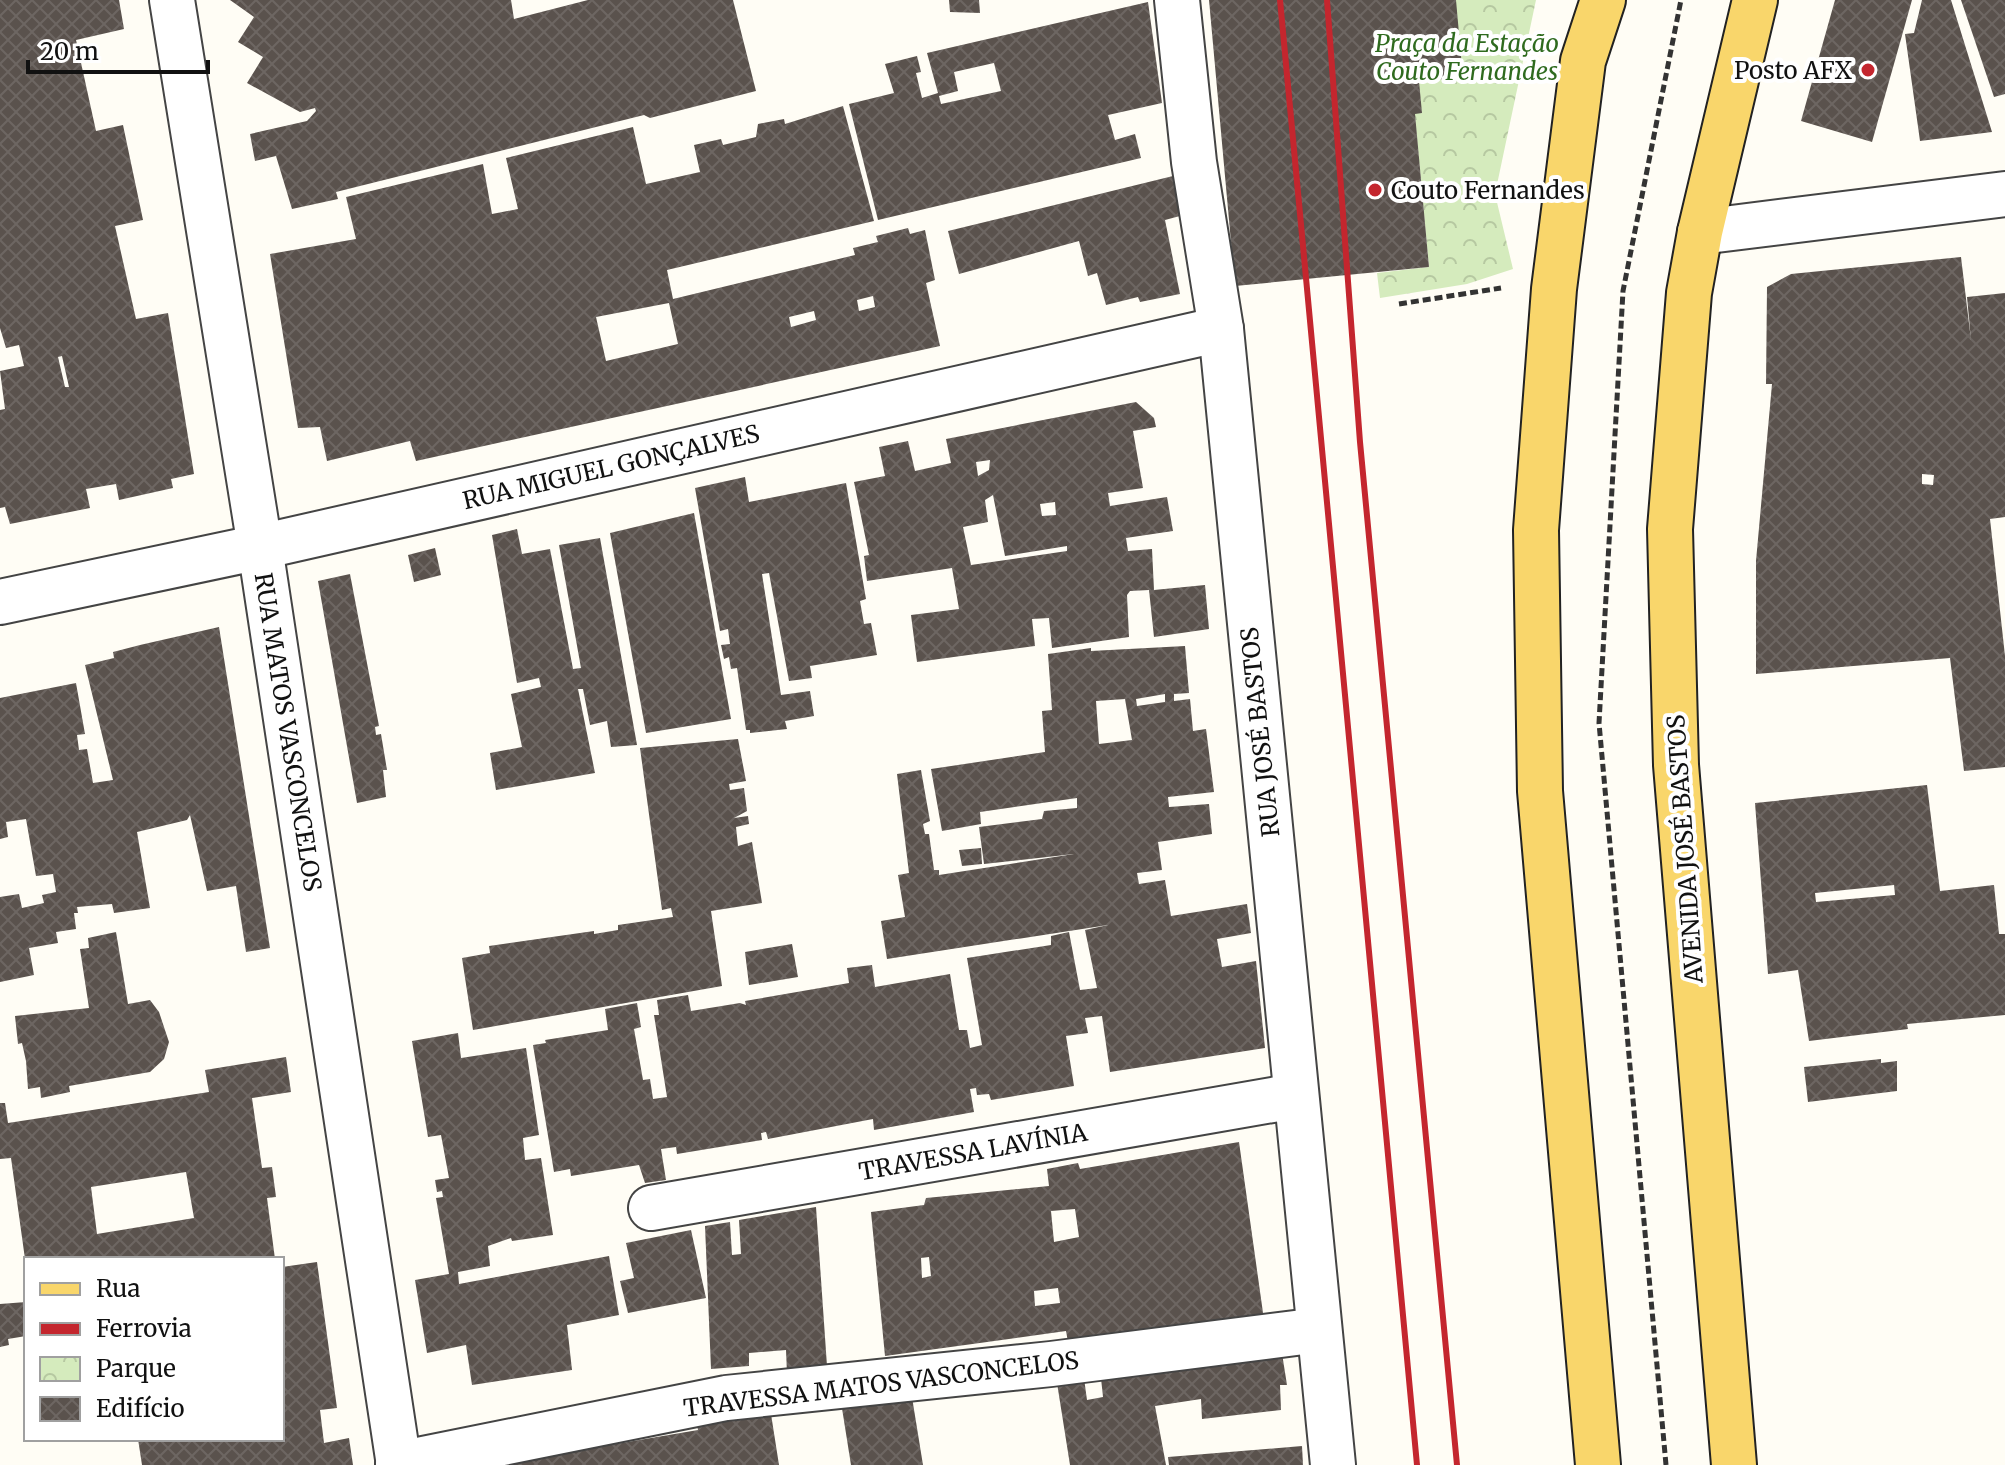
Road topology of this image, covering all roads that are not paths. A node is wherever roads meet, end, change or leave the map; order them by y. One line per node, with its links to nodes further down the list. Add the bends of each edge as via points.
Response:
1 (172, 0): 8 (street, RUA MATOS VASCONCELOS)
2 (1177, 0): 7 (street, RUA JOSÉ BASTOS, via 1194,162)
3 (1603, 0): 15 (main road, via 1583,61 1554,289 1536,530 1540,791)
4 (1755, 0): 6 (main road, AVENIDA JOSÉ BASTOS)
5 (2005, 194): 6 (street)
6 (1700, 232): 16 (main road, AVENIDA JOSÉ BASTOS, via 1689,293 1670,529 1676,765)
7 (1221, 329): 8 (street, RUA MIGUEL GONÇALVES); 10 (street, RUA JOSÉ BASTOS)
8 (260, 547): 9 (street, RUA MIGUEL GONÇALVES); 13 (street, RUA MATOS VASCONCELOS)
9 (0, 602)
10 (1295, 1096): 11 (street, TRAVESSA LAVÍNIA); 12 (street, RUA JOSÉ BASTOS)
11 (651, 1208)
12 (1319, 1330): 13 (street, TRAVESSA MATOS VASCONCELOS, via 726,1398); 14 (street, RUA JOSÉ BASTOS)
13 (398, 1464)
14 (1333, 1465)
15 (1598, 1465)
16 (1734, 1465)

